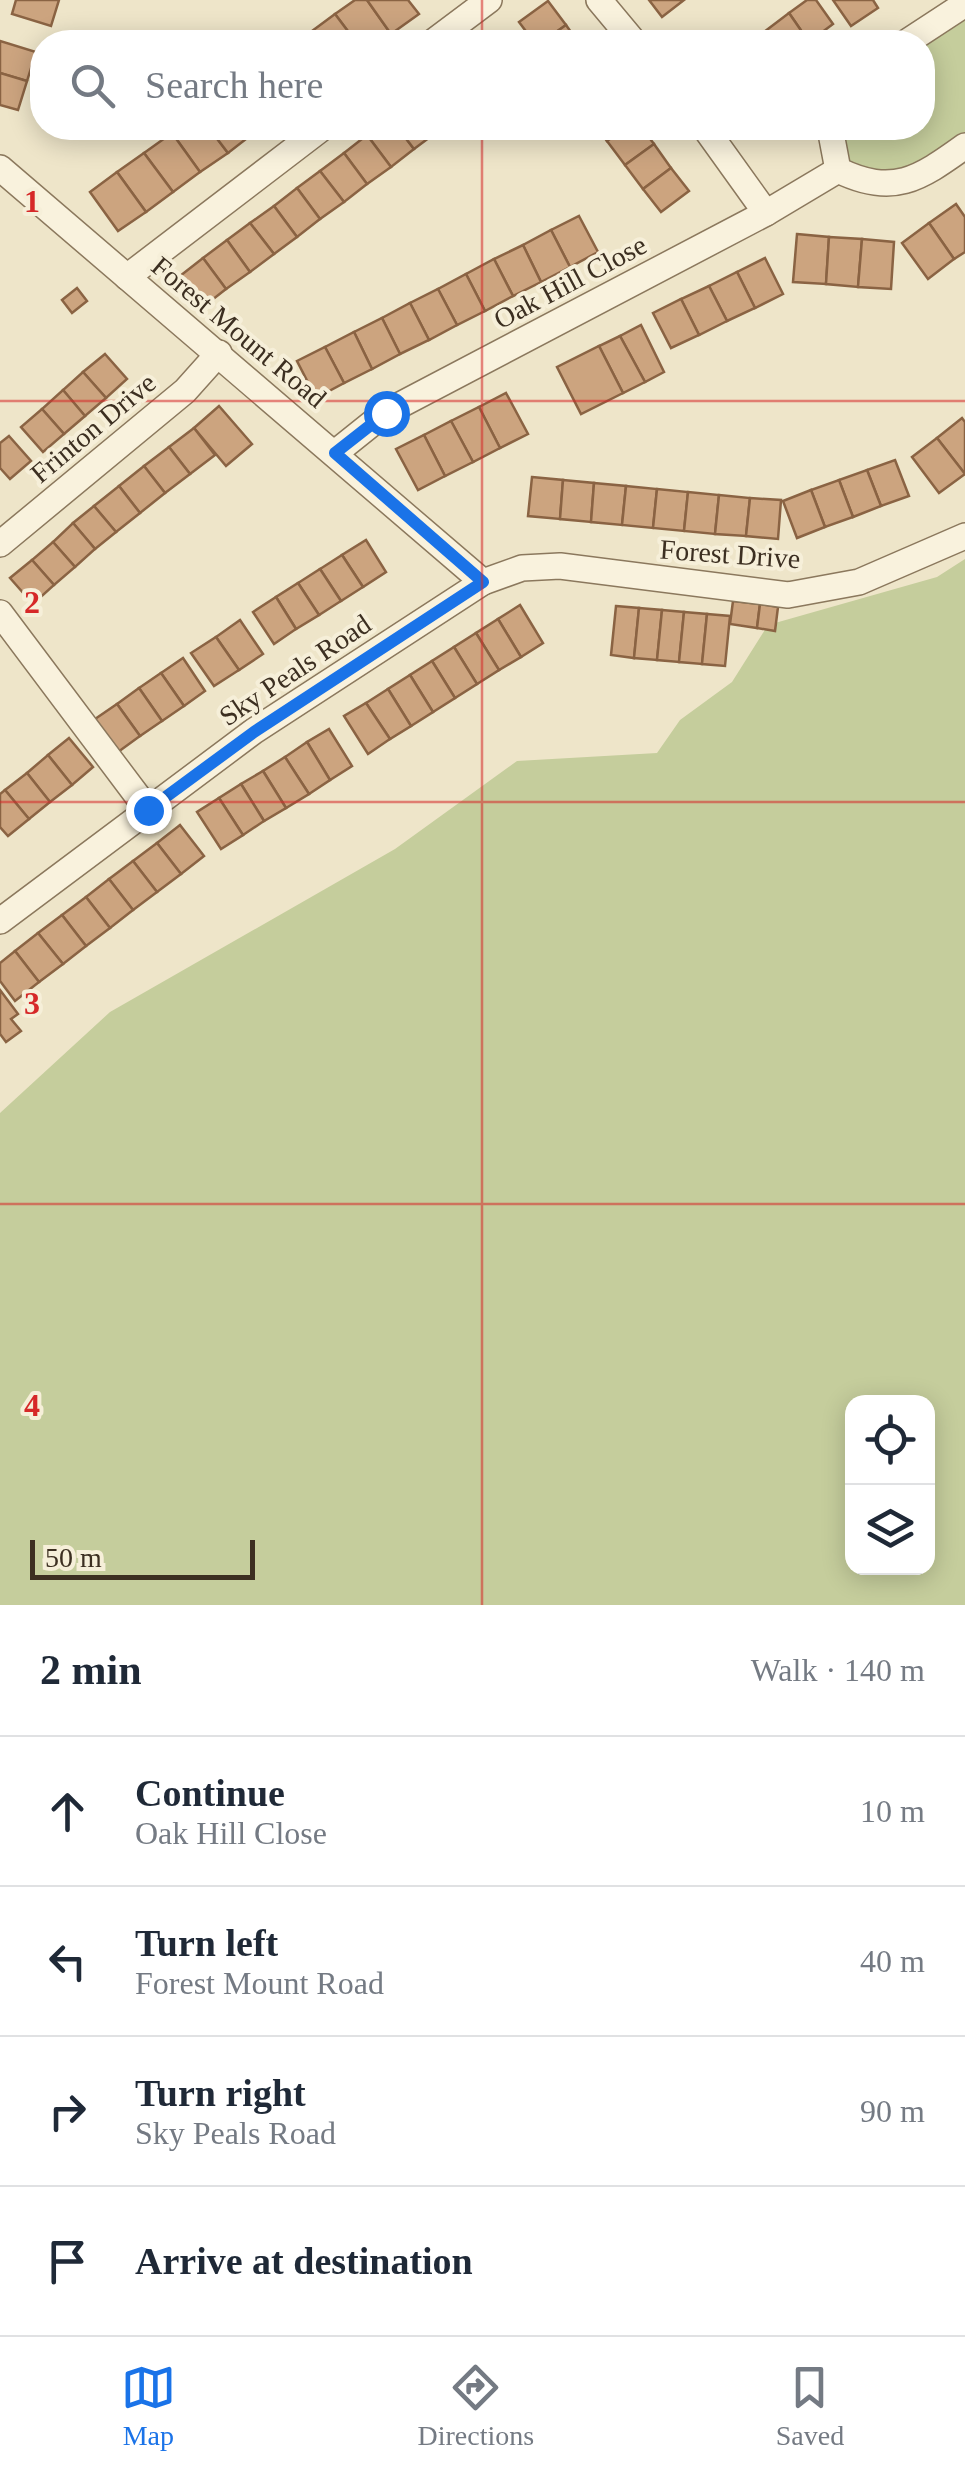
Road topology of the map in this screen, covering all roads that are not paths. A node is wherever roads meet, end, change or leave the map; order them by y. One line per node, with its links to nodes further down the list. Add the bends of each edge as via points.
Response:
1 (489, 0): 4 (street)
2 (598, 0): 5 (street)
3 (965, 4): 6 (street)
4 (449, 30)
5 (624, 30)
6 (925, 30)
7 (306, 140): 14 (street)
8 (714, 140): 13 (street)
9 (832, 140): 12 (street)
10 (965, 146): 12 (street, via 932,170 882,186)
11 (0, 168): 14 (street, Forest Mount Road)
12 (838, 170): 13 (street, Oak Hill Close)
13 (766, 213): 16 (street, Oak Hill Close, via 386,413)
14 (127, 276): 15 (street, Forest Mount Road)
15 (220, 354): 16 (street, Forest Mount Road); 18 (street, Frinton Drive)
16 (335, 453): 19 (street, Forest Mount Road)
17 (965, 536): 19 (street, Forest Drive, via 860,582 788,595 560,566 522,568)
18 (0, 544)
19 (483, 582): 21 (street, Sky Peals Road)
20 (0, 613): 21 (street)
21 (148, 810): 22 (street, Sky Peals Road)
22 (0, 920)

